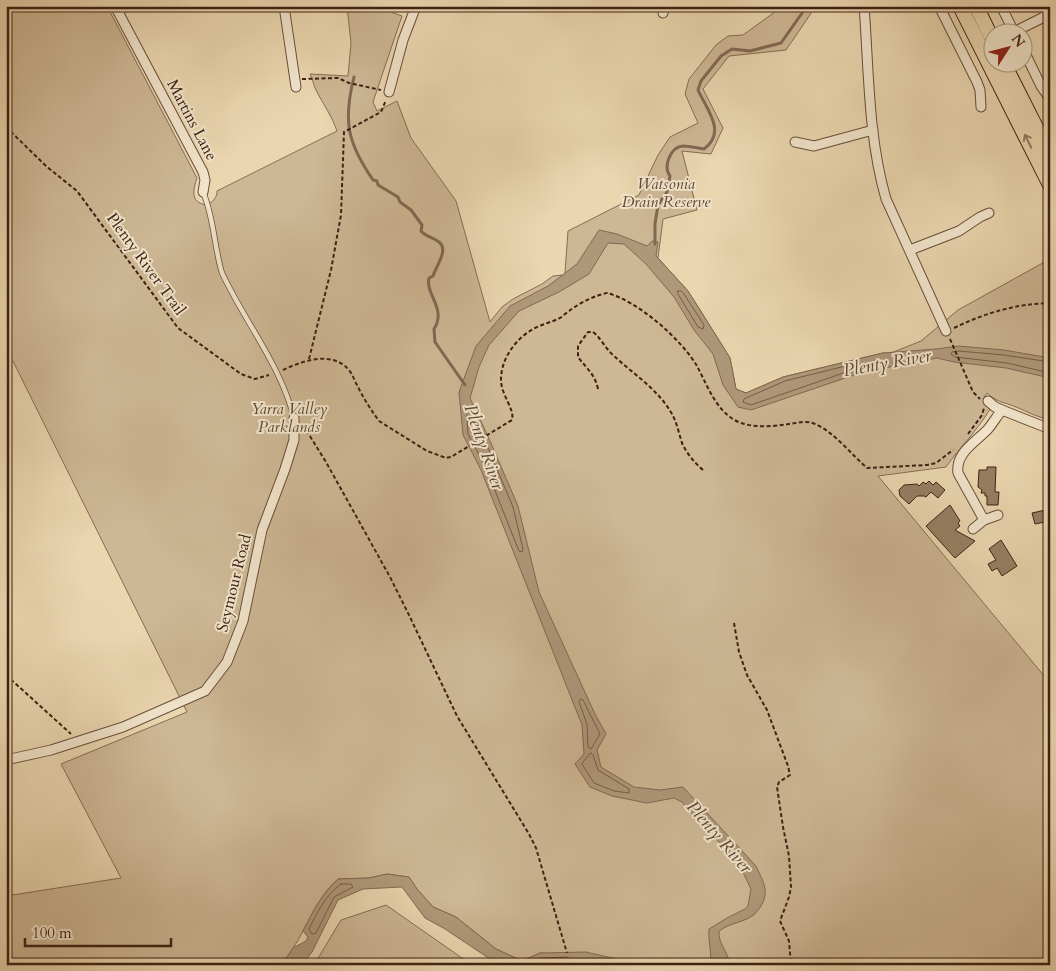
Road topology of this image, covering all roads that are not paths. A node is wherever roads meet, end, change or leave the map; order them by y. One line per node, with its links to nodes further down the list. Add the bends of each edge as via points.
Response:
1 (127, 6): 9 (street)
2 (284, 6): 16 (street)
3 (416, 6): 17 (street)
4 (864, 6): 20 (street)
5 (939, 6): 19 (street, via 977,82)
6 (960, 6): 23 (main road, one-way to 6)
7 (976, 6): 11 (main road)
8 (1001, 6): 12 (street)
9 (116, 9): 24 (street, Martins Lane, via 203,172)
10 (1050, 12): 13 (street)
11 (984, 22)
12 (1009, 22)
13 (1034, 23)
14 (1008, 72): 22 (main road)
15 (1034, 72): 18 (street)
16 (296, 83)
17 (389, 92)
18 (1050, 99)
19 (981, 107)
20 (873, 130): 21 (street, via 814,146); 26 (street, via 886,199)
21 (795, 142)
22 (1050, 155)
23 (1050, 185)
24 (203, 192): 30 (lane, Martins Lane, via 222,274 276,373)
25 (989, 213): 26 (street, via 959,231)
26 (910, 250): 27 (street)
27 (946, 331)
28 (988, 401): 29 (street)
29 (1002, 410): 31 (street); 33 (street, via 963,452 958,464 959,477)
30 (294, 418): 35 (street, Seymour Road, via 294,440 262,530 243,620 227,662 205,690 123,728)
31 (1050, 429)
32 (998, 515): 33 (street)
33 (984, 520): 34 (street)
34 (973, 529)
35 (6, 760)

